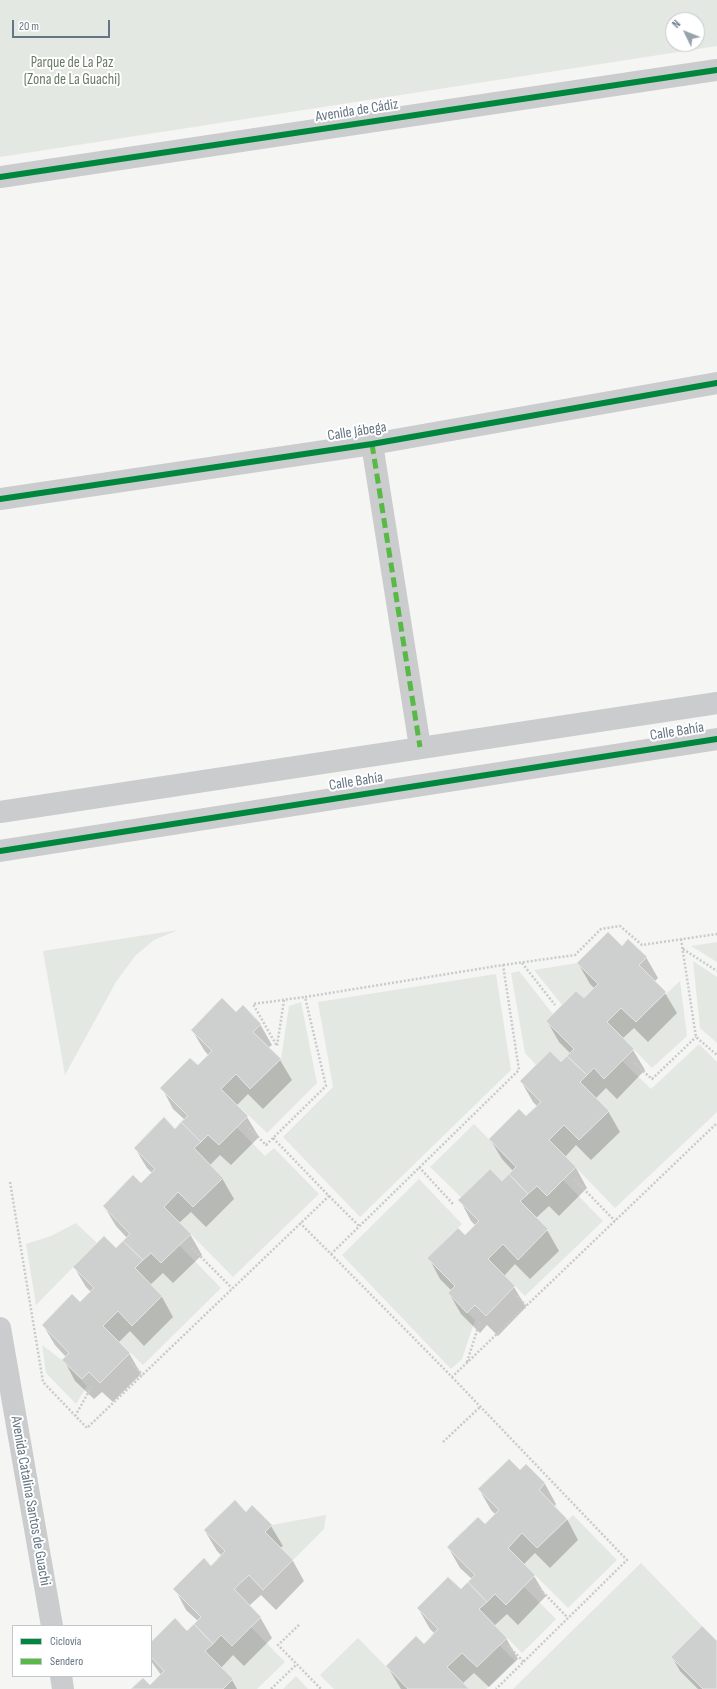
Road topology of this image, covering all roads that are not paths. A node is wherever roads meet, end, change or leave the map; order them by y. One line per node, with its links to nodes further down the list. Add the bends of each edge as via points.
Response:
1 (717, 70): 2 (street, Avenida de Cádiz)
2 (0, 177)
3 (717, 384): 4 (street, Calle Jábega)
4 (372, 444): 5 (street, Calle Jábega); 8 (street)
5 (0, 499)
6 (717, 703): 8 (street, Calle Bahía)
7 (717, 739): 10 (street, Calle Bahía)
8 (420, 748): 9 (street, Calle Bahía)
9 (0, 812)
10 (0, 851)
11 (0, 1328): 12 (street, Avenida Catalina Santos de Guachi)
12 (52, 1625)
13 (60, 1677): 14 (street)
14 (63, 1689)

